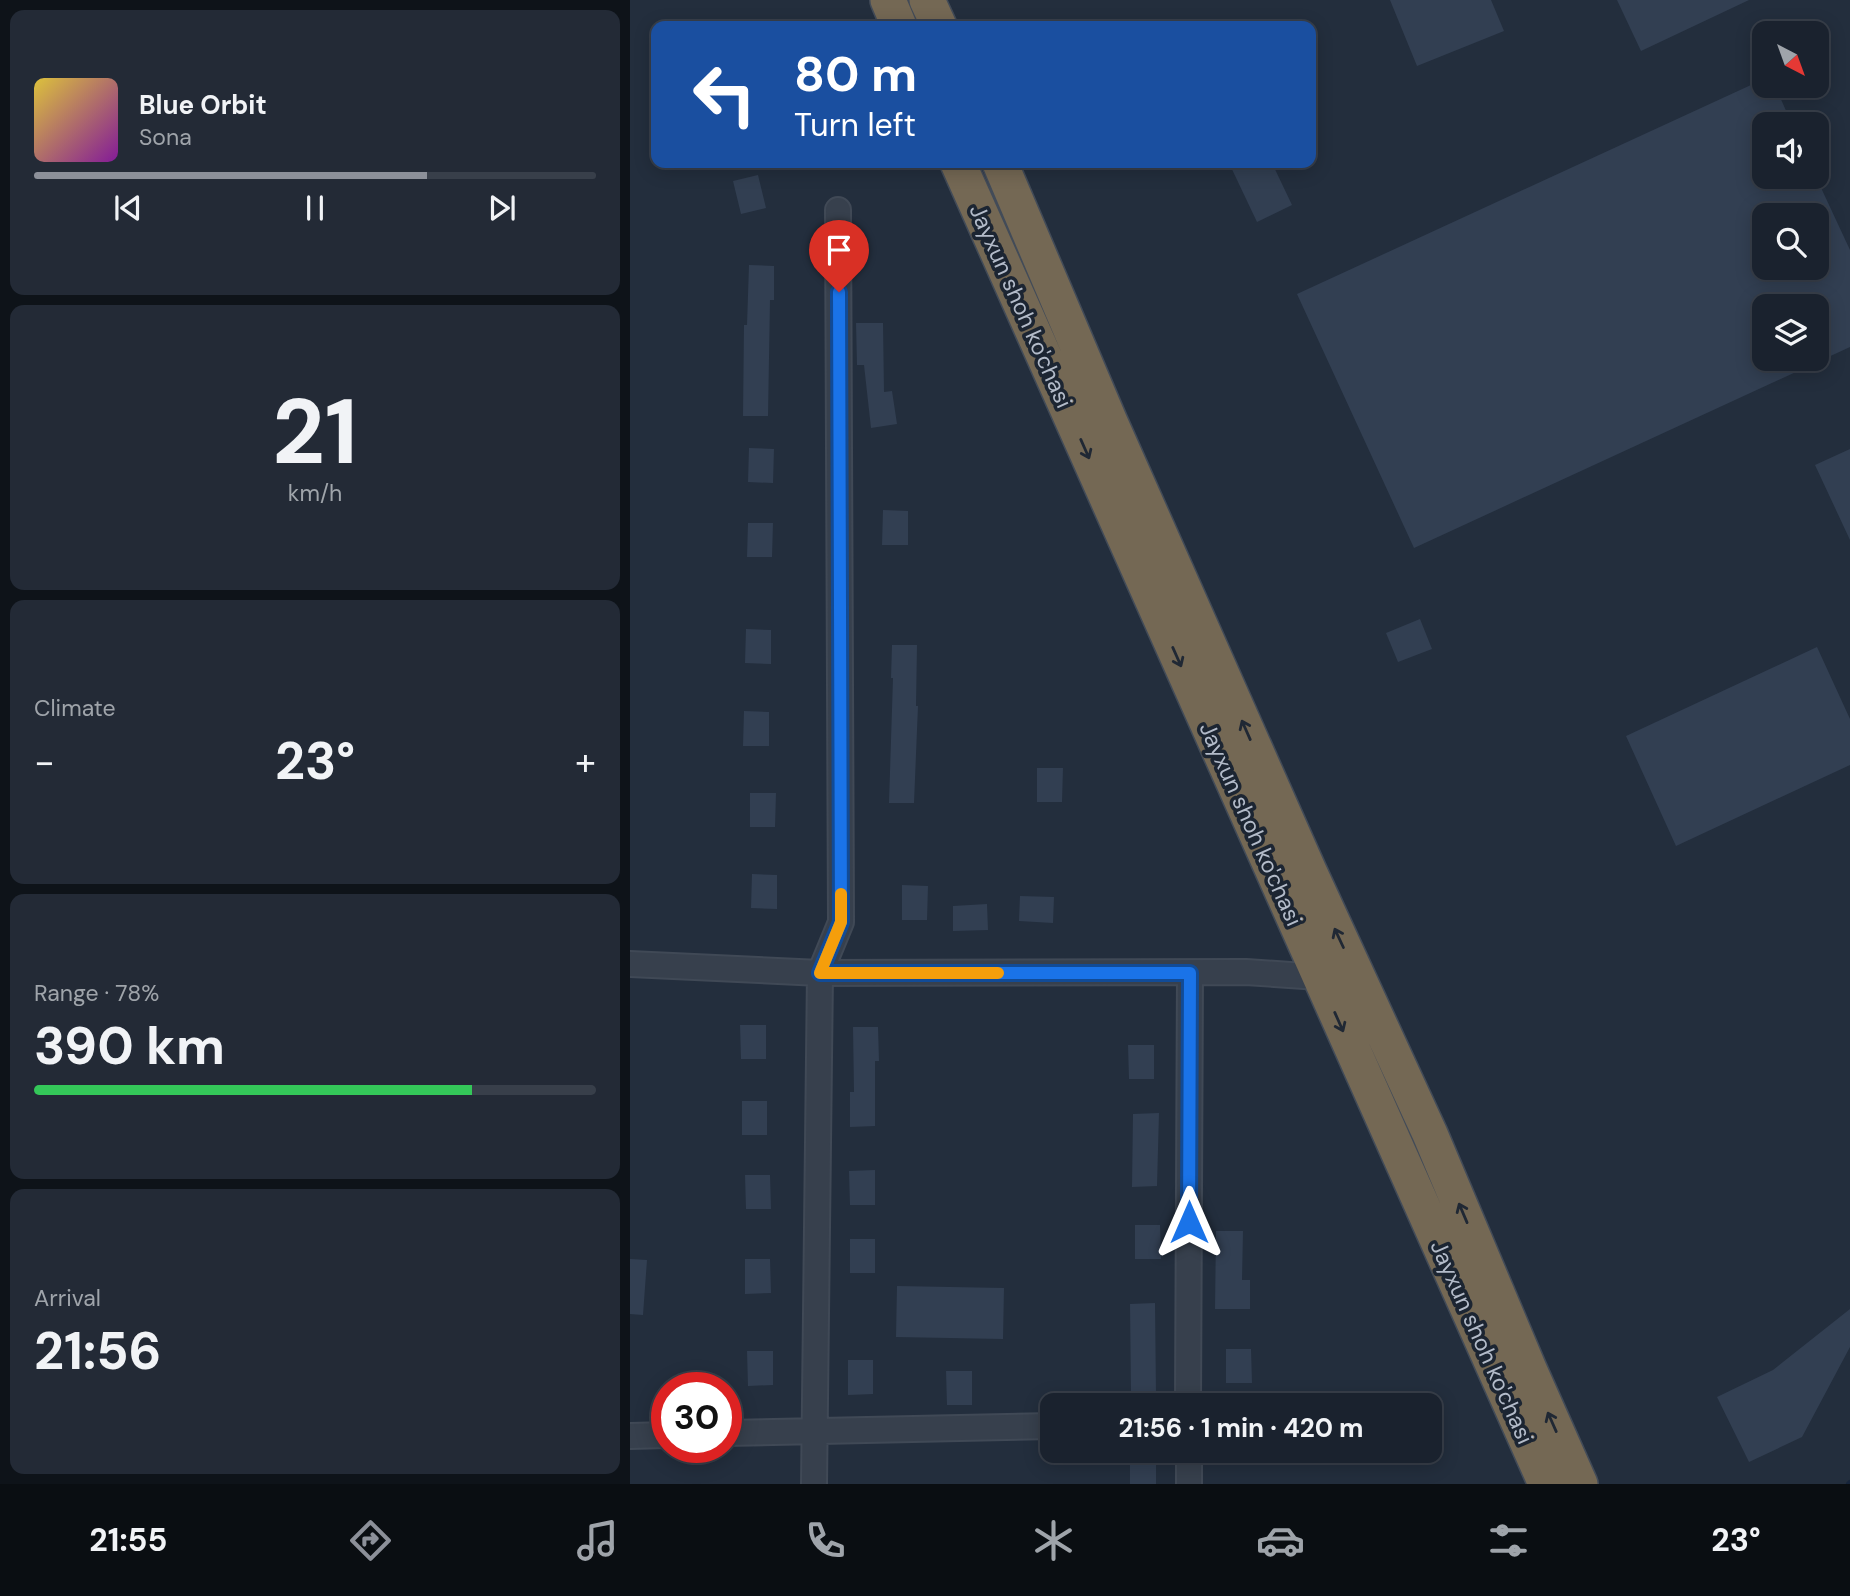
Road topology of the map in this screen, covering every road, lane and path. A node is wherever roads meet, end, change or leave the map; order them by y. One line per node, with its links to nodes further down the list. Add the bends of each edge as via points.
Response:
1 (887, 0): 3 (highway)
2 (928, 0): 4 (highway)
3 (897, 21)
4 (937, 21)
5 (960, 168): 11 (highway, Jayxun shoh ko'chasi, one-way to 11)
6 (1002, 168): 22 (highway, Jayxun shoh ko'chasi, one-way to 6)
7 (838, 209): 9 (street, via 841,922)
8 (630, 964): 9 (street)
9 (820, 973): 10 (street); 14 (street)
10 (1190, 973): 11 (street); 12 (street)
11 (1319, 977): 21 (highway, Jayxun shoh ko'chasi, one-way to 21)
12 (1188, 1393)
13 (1040, 1426): 14 (street)
14 (814, 1431): 15 (street); 19 (street)
15 (742, 1433)
16 (651, 1435): 17 (street)
17 (630, 1436)
18 (1189, 1463): 20 (street)
19 (814, 1484)
20 (1189, 1484)
21 (1546, 1484)
22 (1580, 1484)

